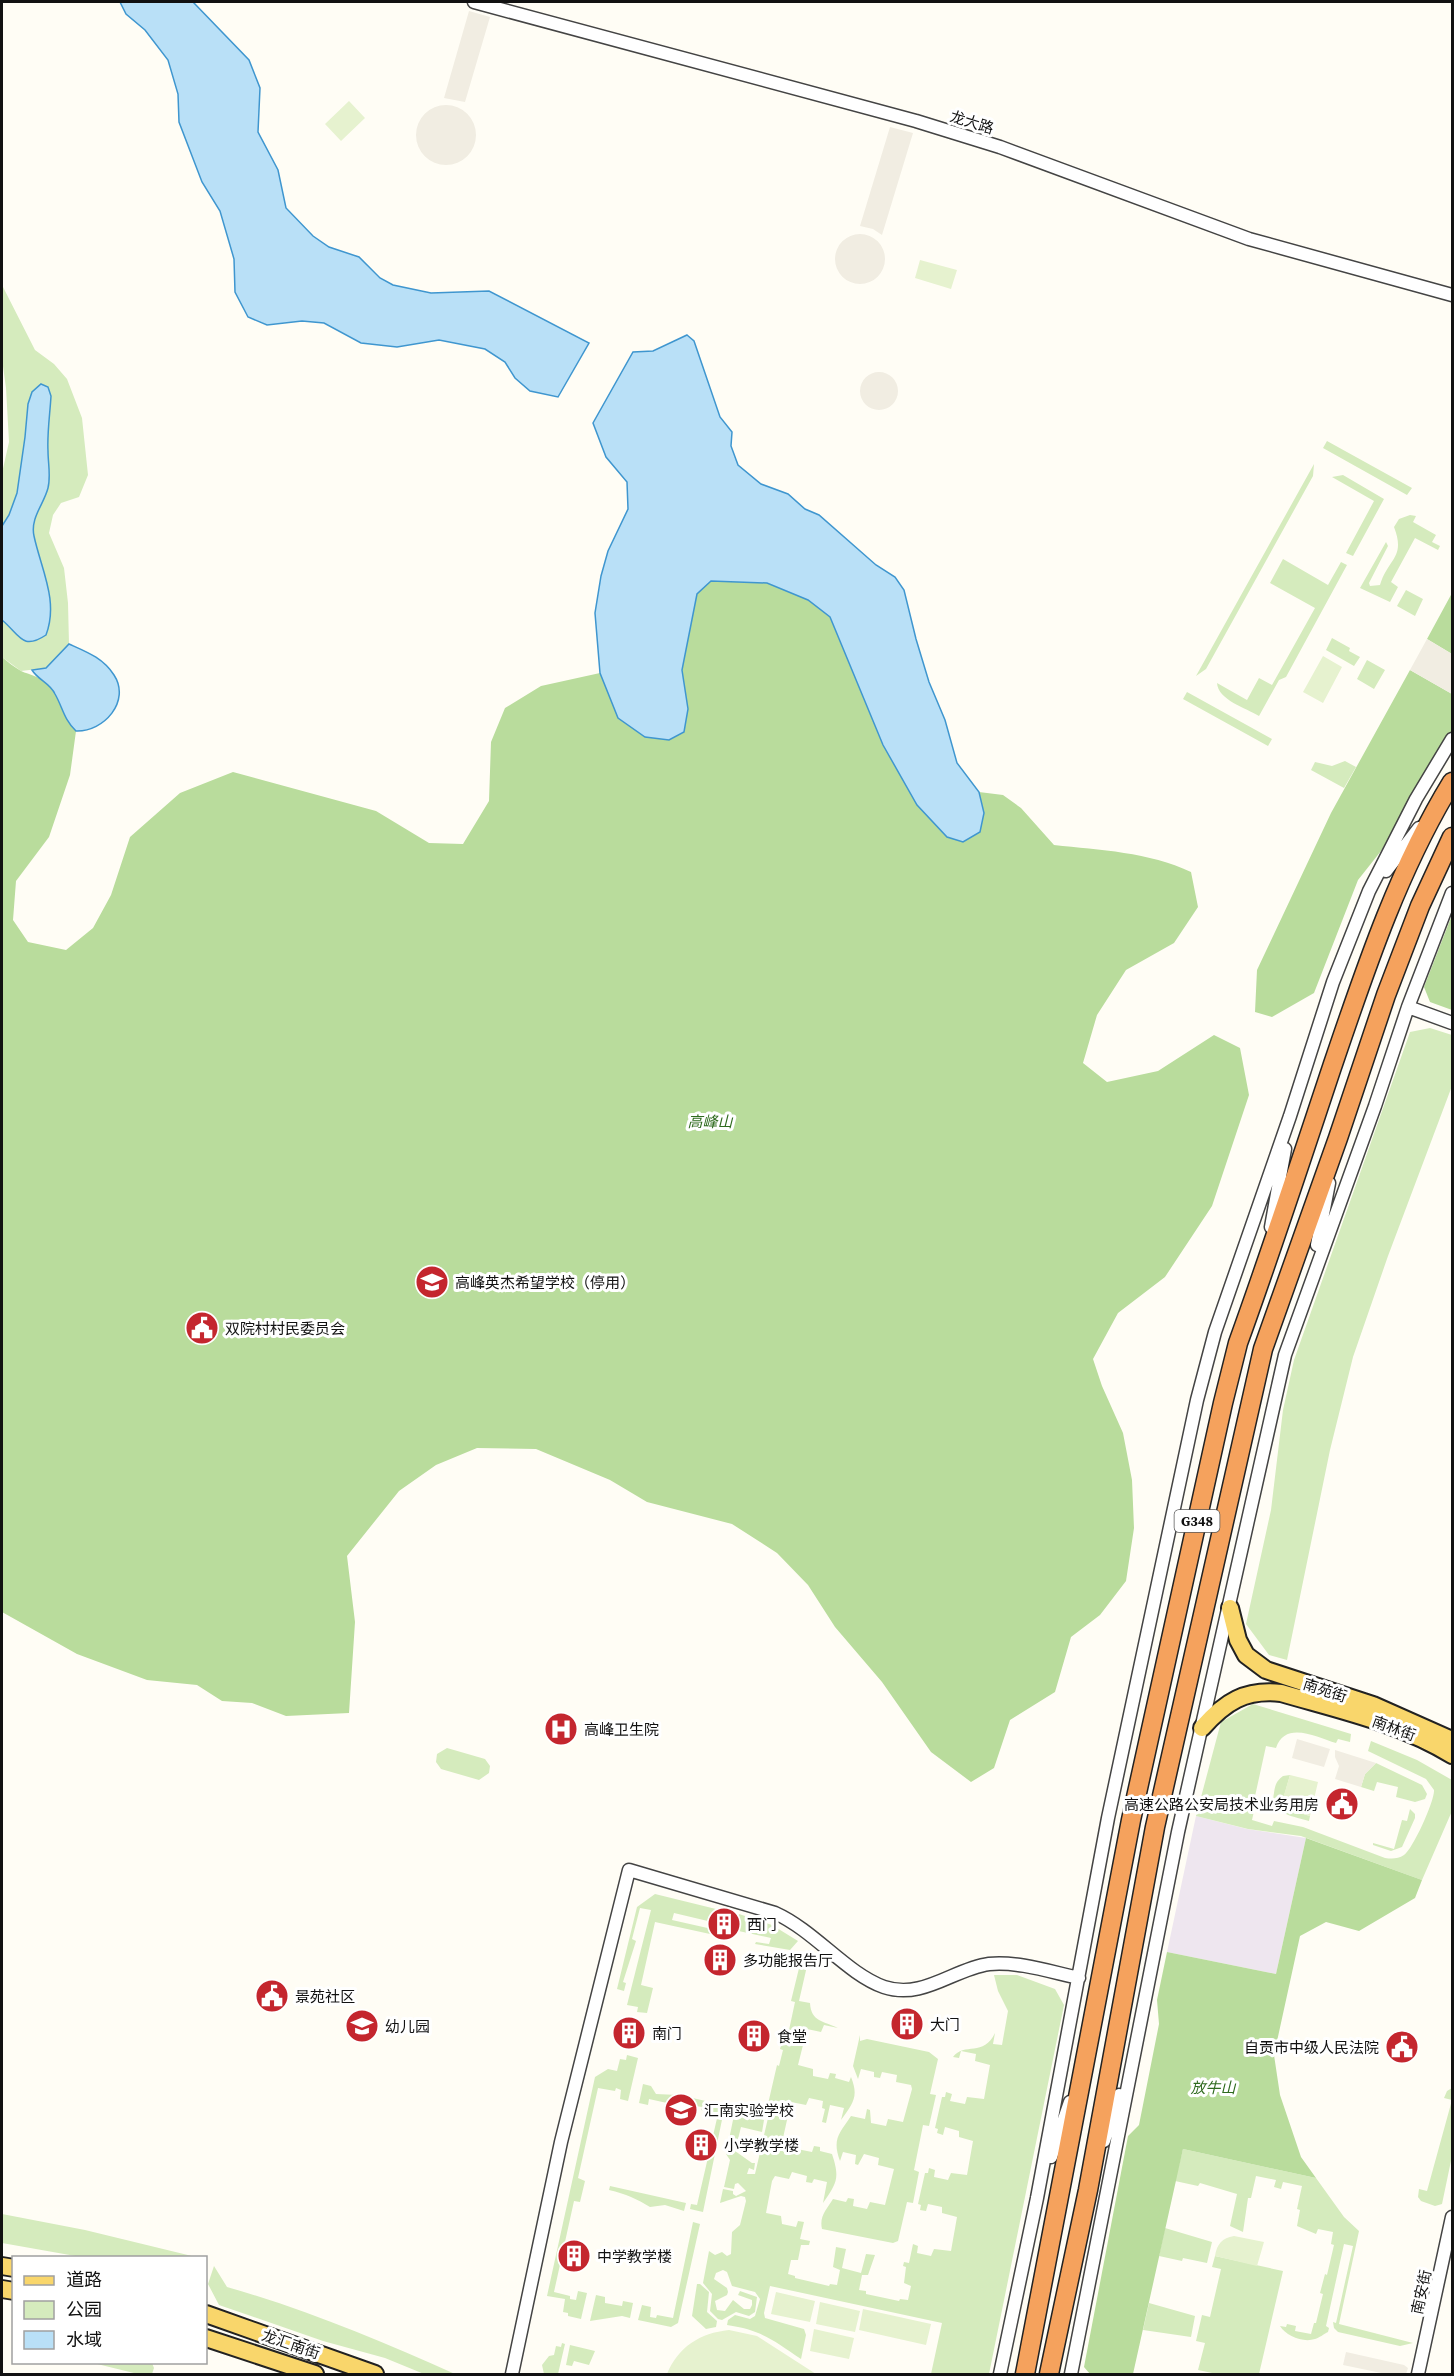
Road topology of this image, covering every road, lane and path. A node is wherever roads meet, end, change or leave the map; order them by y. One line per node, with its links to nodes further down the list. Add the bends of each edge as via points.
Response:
1 (474, 2): 2 (street, 龙大路, via 926,124 1000,147 1249,239)
2 (1452, 295)
3 (1452, 739): 7 (street)
4 (1452, 782): 5 (highway, G348)
5 (1443, 799): 7 (street); 13 (highway, G348, via 1395,897 1359,987)
6 (1452, 837): 12 (highway, G348, via 1386,995)
7 (1369, 891): 11 (street, via 1322,1014)
8 (1452, 893): 9 (street)
9 (1408, 1007): 10 (street); 14 (street)
10 (1452, 1023)
11 (1290, 1116): 13 (street); 19 (street, via 1215,1332 1197,1400 1108,1818)
12 (1338, 1138): 14 (street); 22 (highway, G348, via 1254,1384 1155,1827)
13 (1264, 1271): 20 (highway, G348, via 1238,1344 1223,1402 1131,1820)
14 (1310, 1282): 15 (street, via 1285,1355)
15 (1230, 1608): 16 (street); 17 (main road, 南苑街, via 1246,1655 1266,1670 1383,1709)
16 (1202, 1728): 18 (main road, 南林街, via 1231,1702 1264,1691 1399,1728); 21 (street)
17 (1452, 1740)
18 (1452, 1755)
19 (1079, 1978): 23 (street); 29 (street, via 1002,1964 972,1968 924,1988 886,1987 873,1982 784,1917 629,1870 561,2142)
20 (1090, 2044): 23 (street); 31 (highway, G348)
21 (1136, 2047): 22 (street); 33 (street)
22 (1088, 2190): 32 (highway, G348)
23 (1037, 2198): 30 (street)
24 (1452, 2217): 34 (street, 南安街)
25 (207, 2314): 28 (main road, 龙汇南街)
26 (207, 2338): 27 (main road, 龙汇南街)
27 (315, 2374)
28 (375, 2374)
29 (512, 2374)
30 (1000, 2374)
31 (1025, 2374)
32 (1049, 2374)
33 (1071, 2374)
34 (1418, 2374)

